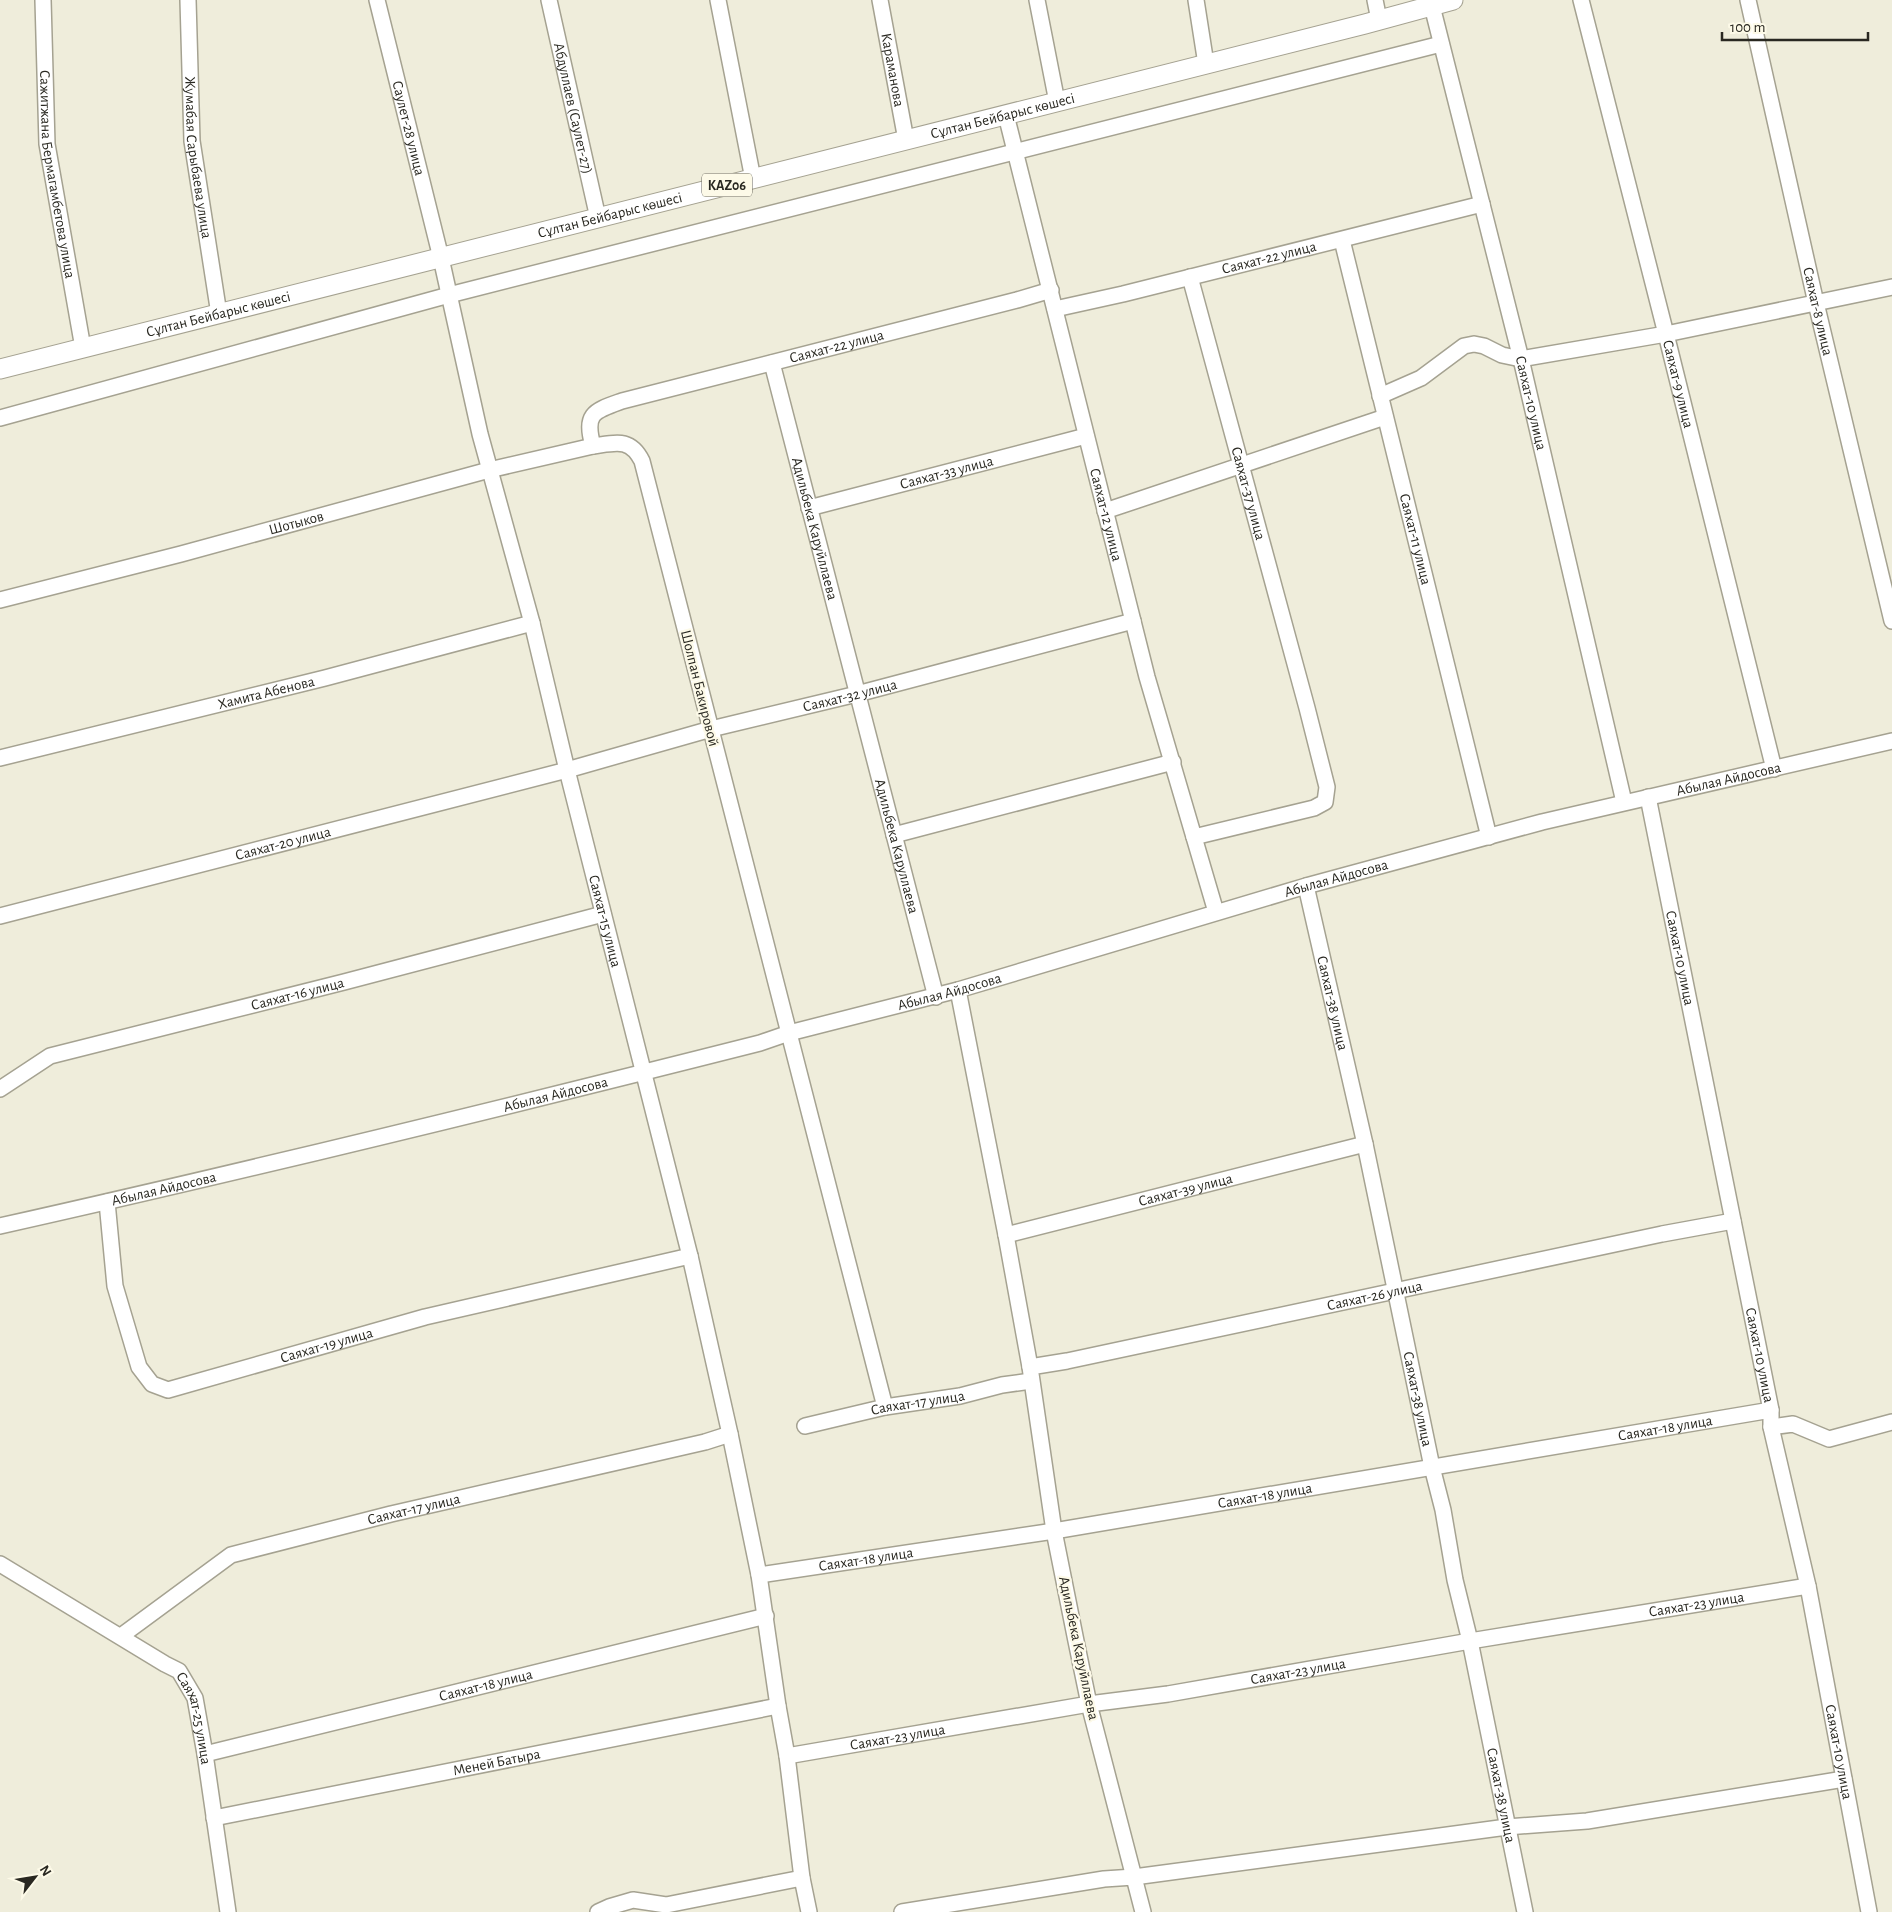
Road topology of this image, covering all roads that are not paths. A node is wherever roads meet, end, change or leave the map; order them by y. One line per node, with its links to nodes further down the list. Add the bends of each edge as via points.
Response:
1 (43, 0): 34 (street, Сажитжана Бермагамбетова улица, via 47,144)
2 (188, 0): 32 (street, Жумабая Сарыбаева улица, via 192,141)
3 (377, 0): 25 (street, Саулет-28 улица)
4 (549, 0): 23 (street, Абдуллаев (Саулет-27))
5 (718, 0): 21 (street)
6 (880, 0): 19 (street, Караманова)
7 (1037, 0): 17 (street)
8 (1196, 0): 16 (street)
9 (1375, 0): 14 (street)
10 (1452, 0): 13 (main road, Сұлтан Бейбарыс көшесі / KAZ06)
11 (1581, 0): 33 (street, Саяхат-9 улица)
12 (1748, 0): 30 (street, Саяхат-8 улица)
13 (1432, 6): 14 (main road, Сұлтан Бейбарыс көшесі / KAZ06); 15 (street, Саяхат-10 улица)
14 (1379, 20): 16 (main road, Сұлтан Бейбарыс көшесі / KAZ06)
15 (1441, 44): 20 (street); 22 (street, Саяхат-10 улица)
16 (1206, 64): 17 (main road, Сұлтан Бейбарыс көшесі / KAZ06)
17 (1056, 102): 18 (main road, Сұлтан Бейбарыс көшесі / KAZ06)
18 (1006, 115): 19 (main road, Сұлтан Бейбарыс көшесі / KAZ06); 20 (street, Саяхат-12 улица)
19 (906, 140): 21 (main road, Сұлтан Бейбарыс көшесі / KAZ06)
20 (1015, 152): 28 (street, Саяхат-12 улица); 29 (street)
21 (754, 179): 23 (main road, Сұлтан Бейбарыс көшесі / KAZ06)
22 (1482, 204): 24 (street, Саяхат-22 улица); 35 (street, Саяхат-10 улица)
23 (598, 218): 25 (main road, Сұлтан Бейбарыс көшесі / KAZ06)
24 (1342, 240): 26 (street, Саяхат-22 улица); 38 (street, Саяхат-11 улица)
25 (441, 258): 29 (street, Саулет-28 улица); 32 (main road, Сұлтан Бейбарыс көшесі / KAZ06)
26 (1190, 277): 31 (street, Саяхат-22 улица); 43 (street, Саяхат-37 улица)
27 (1892, 287): 30 (street)
28 (1051, 290): 31 (street, Саяхат-12 улица); 36 (street, Саяхат-22 улица)
29 (449, 295): 40 (street); 44 (street, Саулет-28 улица)
30 (1816, 303): 33 (street); 49 (street, Саяхат-8 улица)
31 (1055, 309): 41 (street, Саяхат-12 улица)
32 (219, 314): 34 (main road, Сұлтан Бейбарыс көшесі / KAZ06)
33 (1666, 334): 35 (street); 56 (street, Саяхат-9 улица)
34 (83, 348): 37 (main road, Сұлтан Бейбарыс көшесі / KAZ06)
35 (1521, 359): 38 (street, via 1502,355 1484,346 1464,346 1421,378); 59 (street, Саяхат-10 улица)
36 (772, 363): 42 (street, Саяхат-22 улица, via 600,409 591,417 589,430); 45 (street, Адильбека Каруйллаева)
37 (0, 369)
38 (1380, 396): 39 (street, Саяхат-11 улица)
39 (1385, 417): 43 (street); 62 (street, Саяхат-11 улица)
40 (0, 418)
41 (1086, 436): 45 (street, Саяхат-33 улица); 46 (street, Саяхат-12 улица)
42 (593, 446): 44 (street, Шотыков); 52 (street, Шолпан Бакировой, via 629,445 642,461)
43 (1241, 465): 46 (street); 61 (street, Саяхат-37 улица, via 1327,787 1325,802 1314,808)
44 (488, 470): 47 (street, Шотыков); 50 (street, Саяхат-15 улица)
45 (808, 508): 51 (street, Адильбека Каруйллаева)
46 (1105, 511): 48 (street, Саяхат-12 улица)
47 (0, 600)
48 (1133, 621): 51 (street, Саяхат-32 улица); 55 (street, Саяхат-12 улица)
49 (1892, 621)
50 (532, 623): 54 (street, Хамита Абенова); 57 (street, Саяхат-15 улица)
51 (857, 694): 52 (street, Саяхат-32 улица); 60 (street, Адильбека Каруллаева)
52 (711, 728): 57 (street, Саяхат-32 улица); 69 (street, Шолпан Бакировой)
53 (1892, 741): 56 (street, Абылая Айдосова)
54 (0, 758)
55 (1173, 762): 60 (street); 61 (street, Саяхат-12 улица)
56 (1774, 769): 58 (street, Абылая Айдосова)
57 (567, 770): 65 (street, Саяхат-15 улица); 66 (street, Саяхат-20 улица)
58 (1648, 797): 59 (street, Абылая Айдосова); 74 (street, Саяхат-10 улица)
59 (1624, 802): 62 (street, Абылая Айдосова)
60 (894, 834): 68 (street, Адильбека Каруллаева)
61 (1194, 837): 64 (street, Саяхат-12 улица)
62 (1489, 837): 63 (street, Абылая Айдосова)
63 (1306, 886): 64 (street, Абылая Айдосова); 72 (street, Саяхат-38 улица)
64 (1216, 912): 67 (street, Абылая Айдосова)
65 (603, 914): 70 (street, Саяхат-15 улица); 71 (street, Саяхат-16 улица, via 50,1056)
66 (0, 916)
67 (958, 990): 68 (street, Абылая Айдосова); 76 (street, Адильбека Каруйллаева)
68 (936, 997): 69 (street, Абылая Айдосова)
69 (789, 1033): 70 (street, Абылая Айдосова); 80 (street, Шолпан Бакировой)
70 (642, 1072): 73 (street, Абылая Айдосова); 77 (street, Саяхат-15 улица)
71 (0, 1089)
72 (1365, 1144): 76 (street, Саяхат-39 улица); 78 (street, Саяхат-38 улица)
73 (107, 1202): 75 (street, Абылая Айдосова); 77 (street, Саяхат-19 улица, via 115,1286 139,1368 152,1384 168,1390 425,1317)
74 (1734, 1221): 78 (street, Саяхат-26 улица); 81 (street, Саяхат-10 улица)
75 (0, 1226)
76 (1006, 1235): 79 (street, Адильбека Каруйллаева)
77 (690, 1256): 85 (street, Саяхат-15 улица)
78 (1396, 1290): 79 (street, Саяхат-26 улица, via 1067,1361); 86 (street, Саяхат-38 улица)
79 (1030, 1374): 80 (street, Саяхат-17 улица, via 960,1396); 87 (street, Адильбека Каруйллаева)
80 (885, 1407): 83 (street, Саяхат-17 улица)
81 (1771, 1410): 84 (street, Саяхат-10 улица); 86 (street, Саяхат-18 улица)
82 (1892, 1422): 84 (street, via 1829,1439 1793,1424)
83 (804, 1426)
84 (1771, 1427): 90 (street, Саяхат-10 улица)
85 (730, 1434): 89 (street, Саяхат-15 улица); 92 (street, Саяхат-17 улица, via 231,1555)
86 (1432, 1467): 87 (street, Саяхат-18 улица); 93 (street, Саяхат-38 улица)
87 (1054, 1531): 89 (street, Саяхат-18 улица); 94 (street, Адильбека Каруйллаева)
88 (0, 1564): 92 (street, Саяхат-25 улица)
89 (759, 1575): 91 (street, Саяхат-15 улица)
90 (1808, 1586): 93 (street, Саяхат-23 улица); 98 (street, Саяхат-10 улица)
91 (766, 1616): 95 (street, Саяхат-15 улица); 96 (street, Саяхат-18 улица)
92 (121, 1636): 96 (street, Саяхат-25 улица, via 179,1671 195,1698)
93 (1470, 1641): 94 (street, Саяхат-23 улица, via 1168,1694); 100 (street, Саяхат-38 улица)
94 (1089, 1704): 97 (street, Саяхат-23 улица); 101 (street, Адильбека Каруйллаева)
95 (778, 1706): 97 (street, Саяхат-15 улица); 99 (street, Меней Батыра)
96 (205, 1754): 99 (street, Саяхат-25 улица)
97 (787, 1756): 102 (street, Саяхат-15 улица)
98 (1844, 1779): 100 (street, via 1587,1821); 109 (street, Саяхат-10 улица)
99 (214, 1818): 103 (street, Саяхат-25 улица)
100 (1507, 1827): 101 (street); 108 (street, Саяхат-38 улица)
101 (1134, 1877): 106 (street); 107 (street, Адильбека Каруйллаева)
102 (802, 1878): 104 (street, via 666,1905 633,1900); 105 (street, Саяхат-15 улица)
103 (228, 1912)
104 (598, 1912)
105 (809, 1912)
106 (902, 1912)
107 (1143, 1912)
108 (1525, 1912)
109 (1869, 1912)

